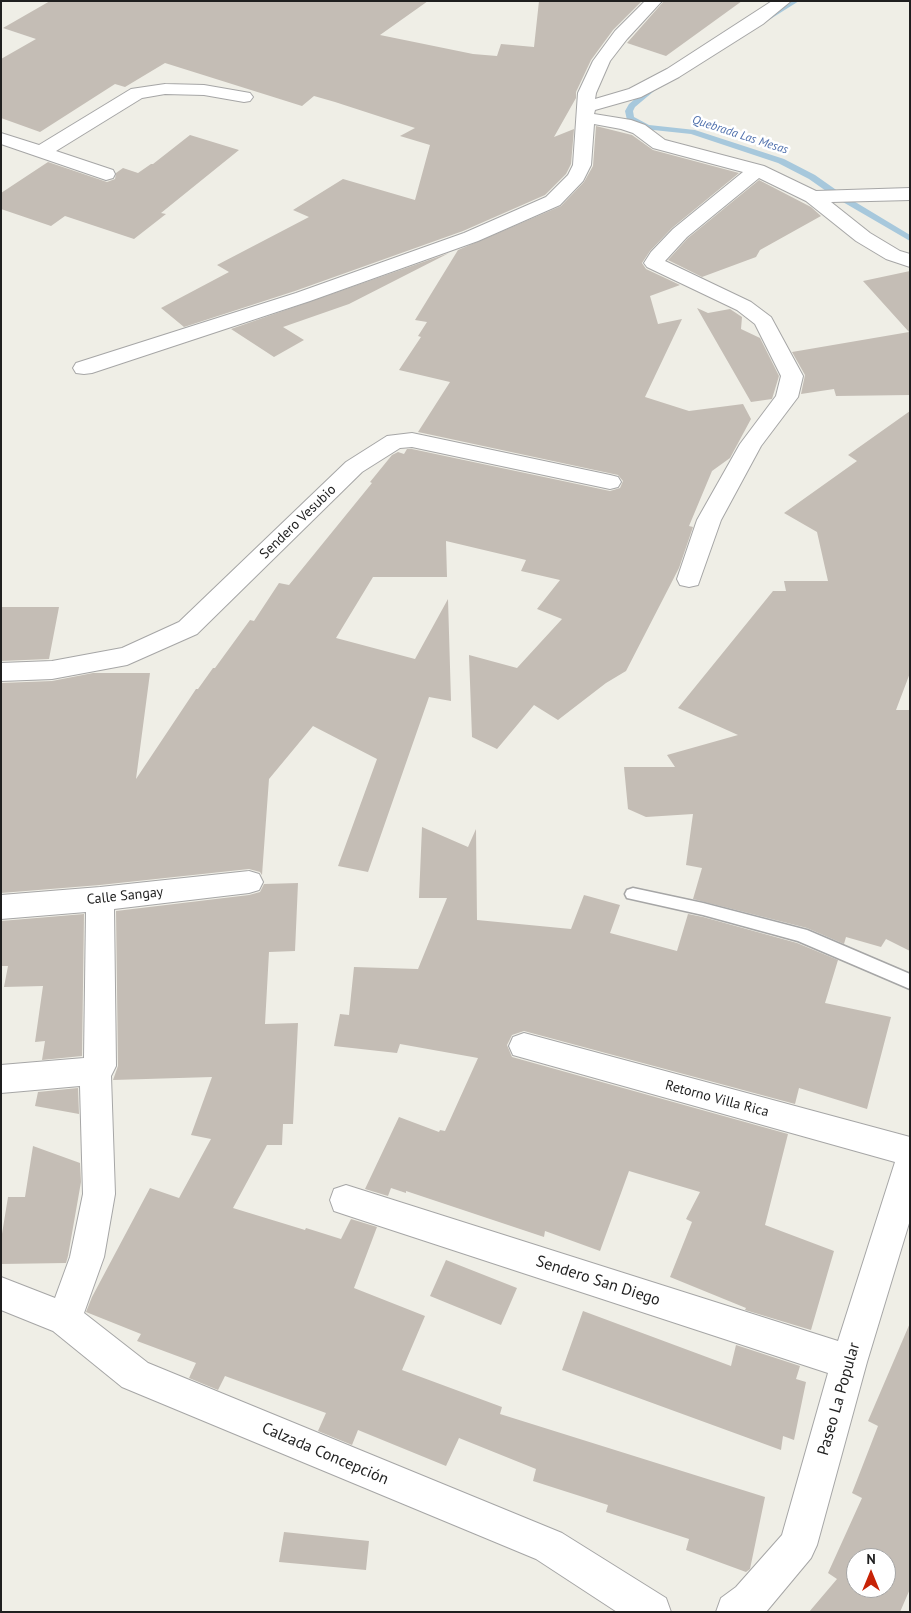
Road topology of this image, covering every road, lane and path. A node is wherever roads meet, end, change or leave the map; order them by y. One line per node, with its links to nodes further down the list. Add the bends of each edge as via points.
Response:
1 (654, 1): 4 (street, via 620,35 602,61 588,93)
2 (783, 1): 4 (street, via 673,73)
3 (244, 97): 6 (street, via 194,90 164,89 137,93)
4 (587, 112): 7 (street, via 639,129 659,144); 12 (street, via 582,166 553,201 471,237 304,297)
5 (1, 138): 6 (street)
6 (41, 152): 8 (street)
7 (757, 170): 10 (street); 14 (street, via 680,233 654,263 744,306 764,321 792,376 787,396 751,444 709,520)
8 (106, 174)
9 (910, 194): 10 (street)
10 (813, 198): 11 (street, via 863,237 893,256)
11 (910, 260)
12 (84, 368)
13 (610, 482): 15 (street, Sendero Vesubio, via 412,440 395,441 354,467 188,628 127,656 52,670)
14 (689, 579)
15 (1, 672)
16 (249, 882): 18 (street, Calle Sangay)
17 (633, 894): 20 (lane, via 801,936)
18 (100, 899): 19 (street, Calle Sangay); 22 (street, via 101,1062)
19 (1, 907)
20 (910, 982)
21 (524, 1046): 24 (street, Retorno Villa Rica)
22 (95, 1072): 23 (street); 28 (street, via 99,1194 87,1257)
23 (1, 1079)
24 (910, 1152)
25 (910, 1166): 29 (street, Paseo La Popular)
26 (346, 1200): 29 (street, Sendero San Diego)
27 (1, 1294): 28 (street, Calzada Concepción)
28 (65, 1319): 30 (street, Calzada Concepción, via 135,1375 549,1546)
29 (850, 1362): 31 (street, Paseo La Popular, via 798,1545 750,1602)
30 (652, 1612)
31 (735, 1612)

